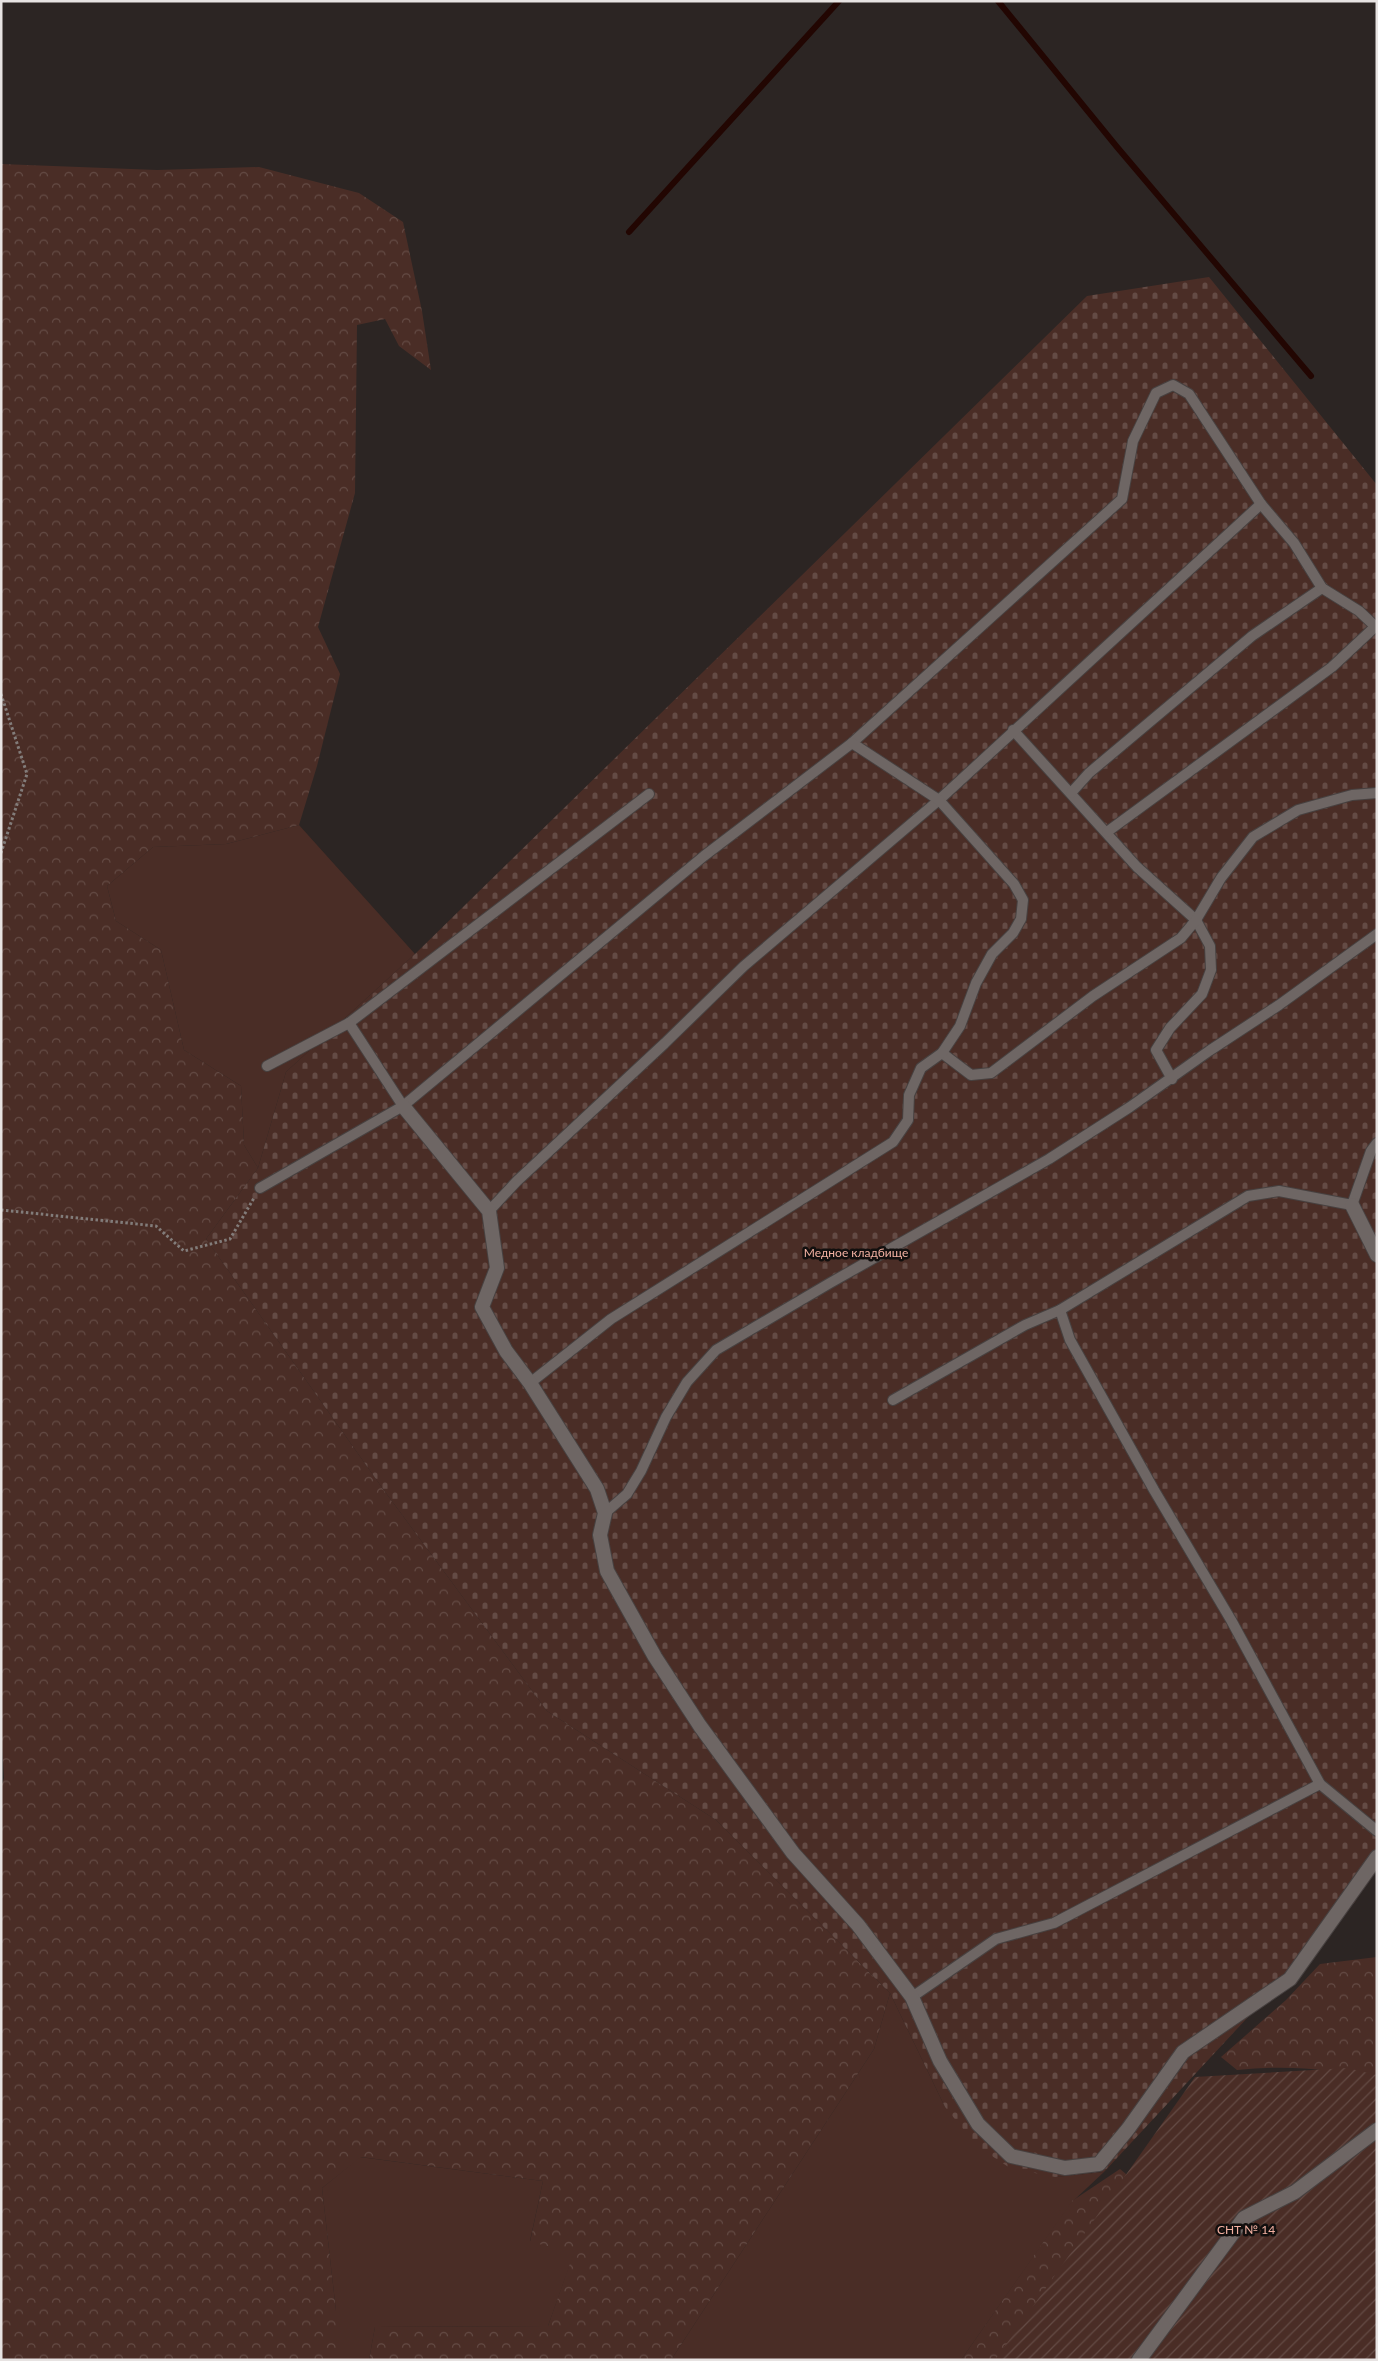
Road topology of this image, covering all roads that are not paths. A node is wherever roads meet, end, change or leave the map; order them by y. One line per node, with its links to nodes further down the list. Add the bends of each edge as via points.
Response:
1 (1261, 504): 2 (lane, via 1294,543); 4 (lane); 5 (lane, via 1189,394 1173,385 1156,392 1134,441 1122,499)
2 (1322, 588): 3 (lane, via 1359,611); 6 (lane, via 1252,636 1089,773)
3 (1376, 627): 10 (lane, via 1332,666)
4 (1013, 730): 6 (lane); 9 (lane)
5 (852, 743): 9 (lane); 17 (lane, via 704,856)
6 (1071, 792): 10 (lane)
7 (1377, 793): 11 (lane, via 1352,795 1298,810 1253,837 1221,878)
8 (649, 794): 13 (lane)
9 (939, 800): 14 (lane, via 1014,884 1023,900 1021,919 1013,933 992,954 976,983 960,1026); 21 (lane, via 744,966 516,1181)
10 (1107, 832): 11 (lane, via 1136,867)
11 (1196, 920): 14 (lane, via 1181,938 1093,996 991,1073 971,1075); 16 (lane, via 1210,946 1211,970 1202,994 1170,1028 1156,1050)
12 (1377, 934): 16 (lane)
13 (349, 1023): 15 (lane); 17 (lane)
14 (942, 1053): 24 (lane, via 922,1068 909,1095 908,1120 893,1142 612,1319)
15 (267, 1066)
16 (1172, 1079): 26 (lane, via 1049,1159 716,1350 687,1382 627,1494)
17 (403, 1106): 19 (lane); 21 (street)
18 (1377, 1143): 20 (lane, via 1371,1151)
19 (260, 1188)
20 (1352, 1205): 22 (street); 23 (lane, via 1279,1191 1248,1196)
21 (489, 1211): 24 (street, via 497,1268 482,1307 506,1352)
22 (1377, 1255)
23 (1060, 1310): 25 (lane, via 1025,1325); 27 (lane, via 1070,1340 1231,1620)
24 (530, 1383): 26 (street, via 597,1489)
25 (894, 1400)
26 (604, 1513): 30 (street, via 600,1535 607,1571 655,1657 700,1726 793,1853 858,1925)
27 (1320, 1784): 28 (lane); 30 (lane, via 1054,1923 996,1939)
28 (1377, 1830)
29 (1377, 1857): 30 (street, via 1290,1979 1183,2052 1099,2164 1065,2168 1011,2156 978,2124 940,2061)
30 (912, 1997)
31 (1377, 2130): 32 (street, via 1295,2192 1244,2218)
32 (1139, 2360)

